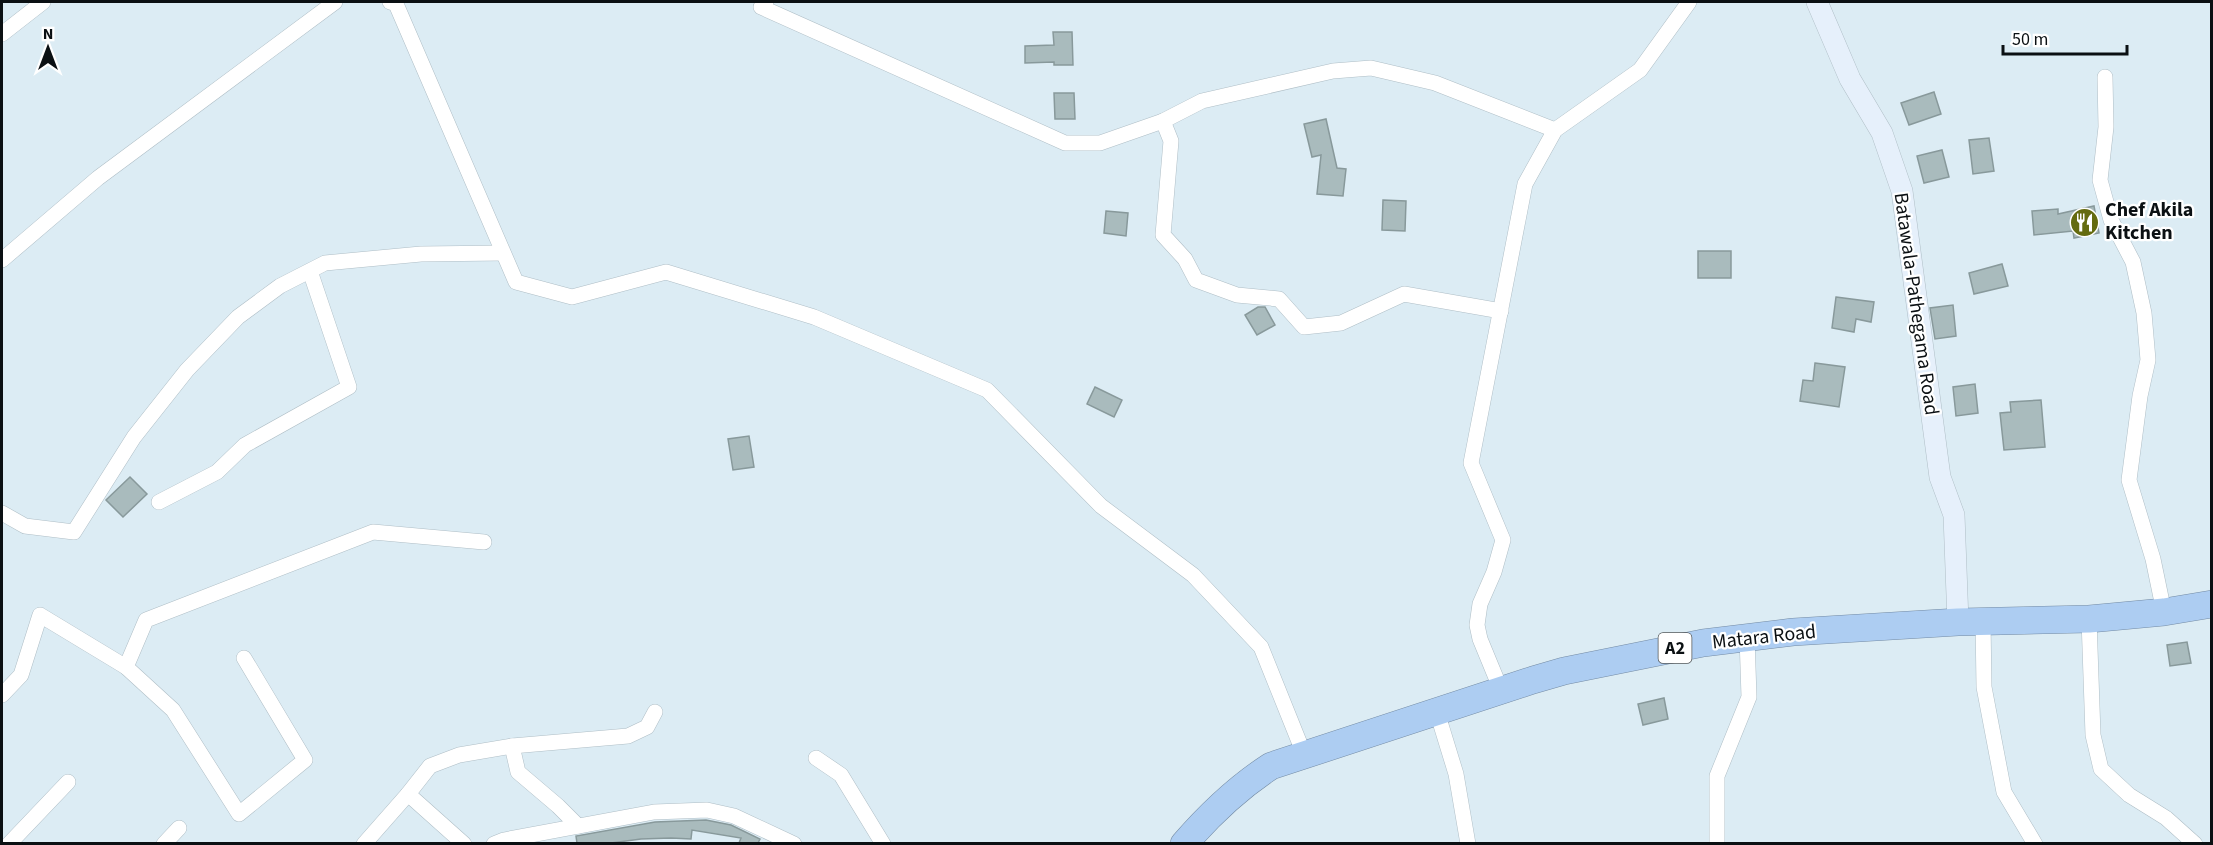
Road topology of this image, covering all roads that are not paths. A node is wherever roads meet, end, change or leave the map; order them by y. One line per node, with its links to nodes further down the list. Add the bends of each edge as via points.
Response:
1 (43, 2): 7 (street)
2 (336, 2): 12 (street, via 98,178)
3 (395, 2): 11 (street)
4 (766, 2): 9 (street, via 761,7 1065,143 1100,143)
5 (1689, 2): 10 (street, via 1640,70)
6 (1817, 2): 21 (main road, Batawala-Pathegama Road, via 1850,80 1882,133 1902,190 1940,477 1954,515)
7 (2, 34)
8 (2105, 77): 19 (street, via 2106,127 2100,180 2111,220 2133,262 2144,313 2148,360 2128,480 2153,559)
9 (1163, 121): 10 (street, via 1202,101 1333,71 1371,68 1435,83); 14 (street, via 1171,141 1163,235 1185,259 1196,280 1237,296 1279,299 1304,327 1341,323 1404,294)
10 (1555, 130): 14 (street, via 1525,184)
11 (503, 252): 13 (street, via 421,254 324,263); 30 (street, via 516,282 572,297 666,272 814,317 987,390 1101,506 1193,575 1261,647)
12 (2, 260)
13 (310, 271): 15 (street, via 349,387 245,445 218,472); 16 (street, via 280,286 238,317 187,370 134,437 74,532 26,526)
14 (1502, 311): 25 (street, via 1471,463 1503,540 1480,604 1477,625)
15 (159, 502)
16 (2, 513)
17 (484, 542): 24 (street, via 372,532 146,620)
18 (2211, 603): 19 (highway, Matara Road / A2)
19 (2164, 612): 20 (highway, Matara Road / A2)
20 (2089, 619): 21 (highway, Matara Road / A2); 47 (street, via 2093,735 2101,769 2129,795 2166,818)
21 (1971, 622): 22 (highway, Matara Road / A2); 46 (street, via 2004,792)
22 (1747, 637): 25 (highway, Matara Road / A2, via 1563,671); 45 (street, via 1749,697 1717,776)
23 (244, 658): 24 (street, via 305,759 239,814 173,710)
24 (126, 668): 26 (street, via 40,615 21,675)
25 (1501, 690): 28 (highway, Matara Road / A2)
26 (2, 695)
27 (655, 712): 29 (street, via 647,727 628,736)
28 (1437, 712): 30 (highway, Matara Road / A2); 44 (street, via 1456,774)
29 (512, 746): 33 (street, via 459,755 430,766); 34 (street, via 518,772)
30 (1304, 754): 43 (highway, Matara Road / A2, via 1270,766 1241,785)
31 (816, 758): 42 (street, via 841,775)
32 (68, 782): 36 (street)
33 (408, 794): 38 (street); 39 (street)
34 (578, 826): 40 (street); 41 (street, via 654,812 707,810 734,816)
35 (178, 828): 37 (street)
36 (9, 843)
37 (164, 843)
38 (364, 843)
39 (464, 843)
40 (494, 843)
41 (794, 843)
42 (883, 843)
43 (1184, 843)
44 (1468, 843)
45 (1717, 843)
46 (2036, 843)
47 (2195, 843)

